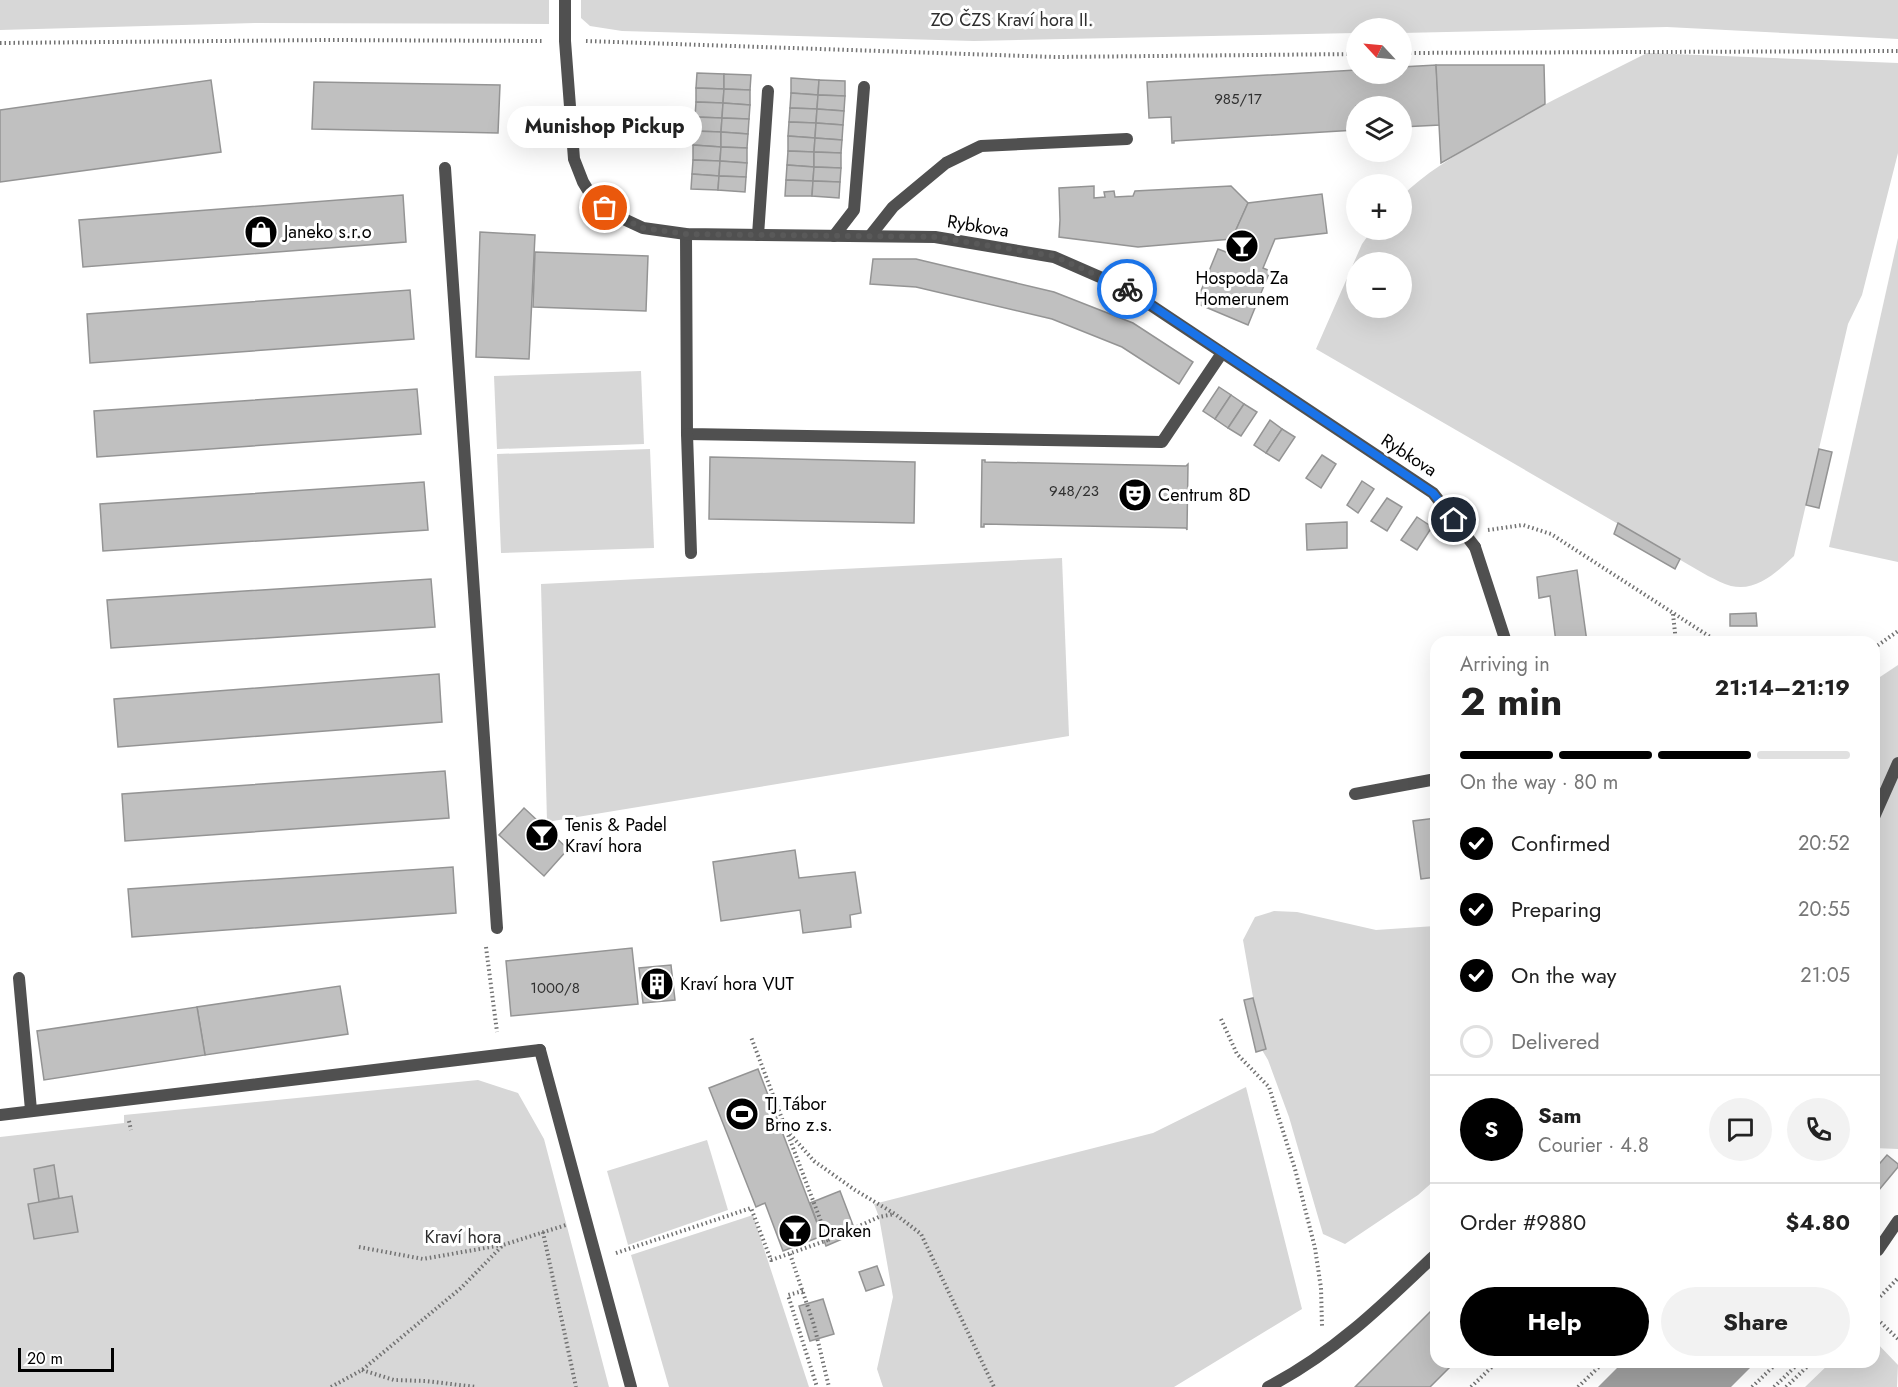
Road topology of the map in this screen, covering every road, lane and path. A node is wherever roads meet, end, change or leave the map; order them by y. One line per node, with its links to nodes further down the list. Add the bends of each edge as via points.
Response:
1 (565, 0): 2 (street, Rybkova)
2 (565, 40): 3 (path); 6 (path, via 1055,57); 9 (street, Rybkova)
3 (0, 43)
4 (1898, 51): 5 (path)
5 (1412, 53)
6 (1346, 54)
7 (864, 87): 15 (street, via 854,210)
8 (768, 91): 14 (street)
9 (571, 119): 10 (street); 13 (street, Rybkova, via 574,159 594,200 643,228)
10 (667, 130)
11 (1127, 139): 16 (street, via 981,146 946,163 893,207)
12 (445, 168): 31 (street)
13 (686, 234): 14 (street, Rybkova); 18 (street)
14 (758, 235): 15 (street, Rybkova)
15 (834, 236): 16 (street, Rybkova)
16 (870, 236): 17 (street, Rybkova, via 935,237 1054,256 1125,288)
17 (1222, 353): 18 (street, via 1162,442); 19 (street, Rybkova, via 1433,493)
18 (687, 434): 20 (street)
19 (1465, 534): 21 (path, via 1523,525 1551,534); 23 (street, Rybkova, via 1475,546)
20 (691, 553)
21 (1672, 613): 24 (path); 25 (path)
22 (1898, 631): 26 (path)
23 (1504, 636)
24 (1675, 636)
25 (1708, 636)
26 (1880, 644)
27 (1898, 763): 30 (street)
28 (1430, 780): 29 (street)
29 (1355, 794)
30 (1880, 804)
31 (497, 928)
32 (485, 940): 36 (path)
33 (19, 978): 37 (street)
34 (1221, 1019): 56 (path, via 1237,1054 1269,1087 1295,1169 1315,1248)
35 (751, 1037): 39 (path)
36 (500, 1055): 37 (street); 41 (street, via 540,1050)
37 (31, 1110): 38 (street)
38 (0, 1114)
39 (787, 1132): 40 (path, via 814,1161); 44 (path)
40 (895, 1214): 44 (path); 69 (path, via 921,1234)
41 (586, 1219): 43 (path); 49 (street)
42 (1898, 1221): 47 (street)
43 (543, 1232): 45 (path); 65 (path)
44 (828, 1240): 48 (path)
45 (503, 1245): 46 (path, via 423,1259); 62 (path, via 461,1288)
46 (359, 1247)
47 (1880, 1247)
48 (790, 1254): 49 (path, via 771,1260 751,1208 630,1250); 52 (path)
49 (598, 1257): 66 (street)
50 (1430, 1260): 56 (street)
51 (1898, 1278): 53 (path)
52 (803, 1291): 67 (path, via 788,1295); 68 (path)
53 (1880, 1297)
54 (1880, 1322): 55 (path)
55 (1898, 1340)
56 (1324, 1354): 70 (street)
57 (1491, 1368): 71 (path)
58 (1598, 1368): 72 (path)
59 (1772, 1368): 73 (path)
60 (1794, 1368): 74 (path)
61 (1806, 1368): 75 (path)
62 (362, 1370): 63 (path); 64 (path, via 394,1380)
63 (331, 1387)
64 (476, 1387)
65 (576, 1387)
66 (631, 1387)
67 (817, 1387)
68 (829, 1387)
69 (994, 1387)
70 (1268, 1387)
71 (1471, 1387)
72 (1578, 1387)
73 (1752, 1387)
74 (1774, 1387)
75 (1786, 1387)

